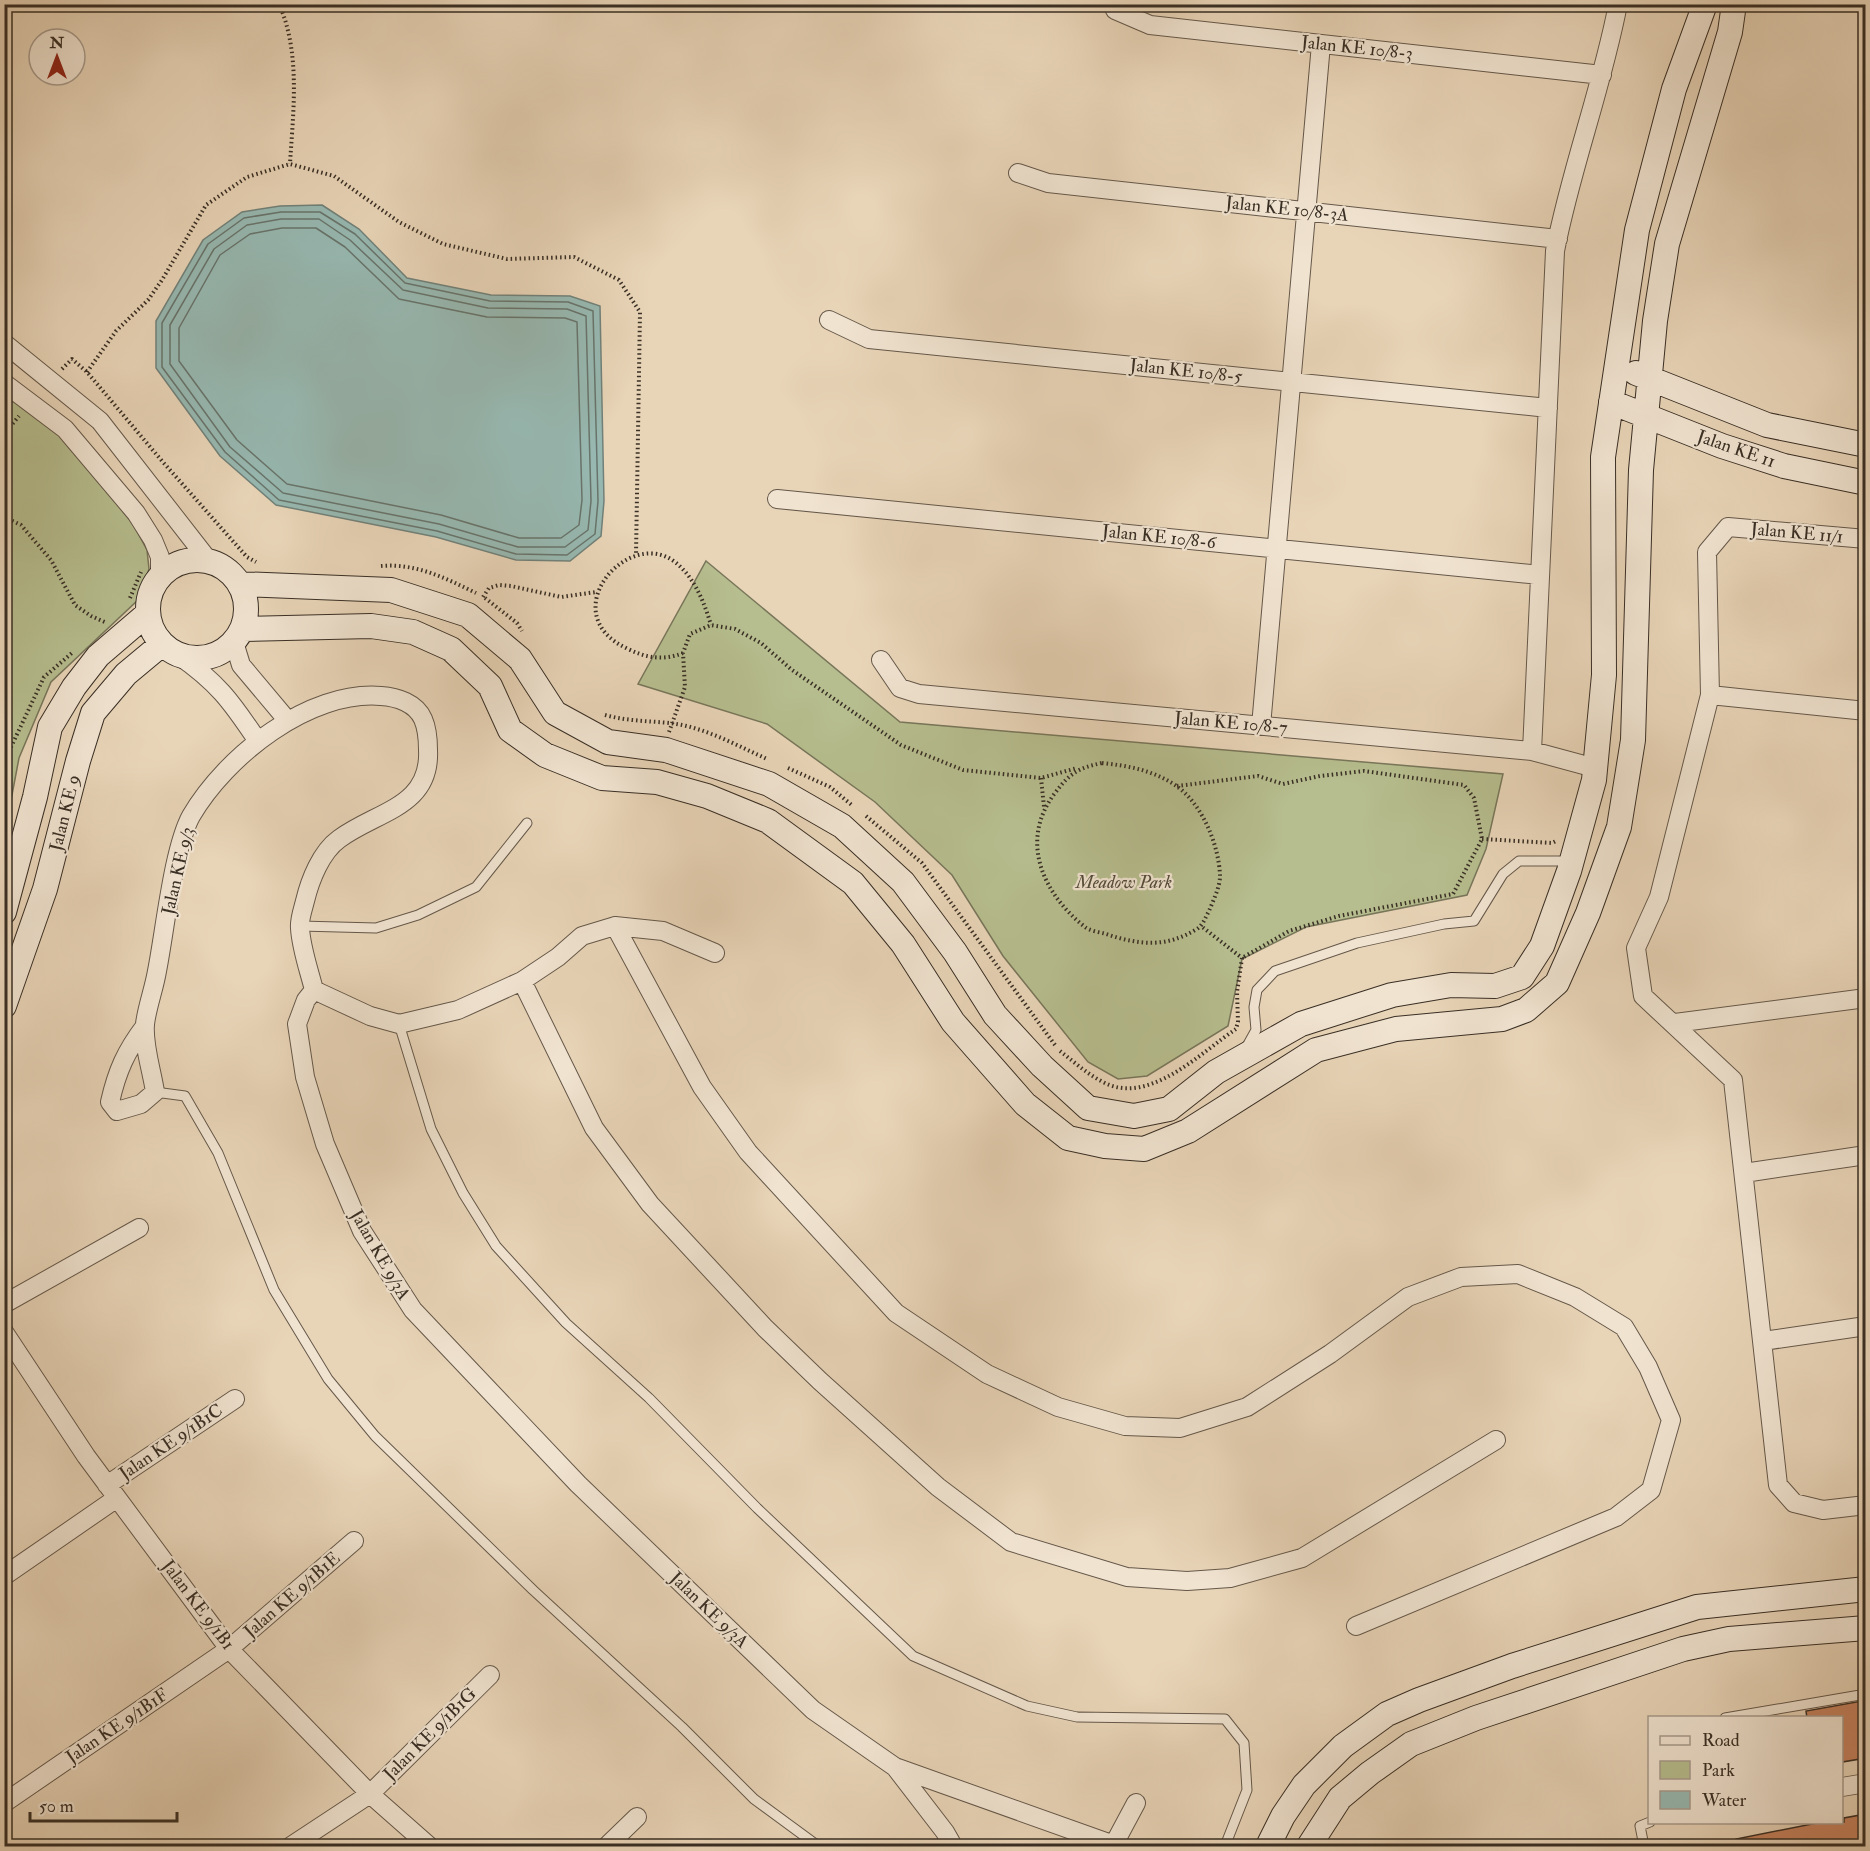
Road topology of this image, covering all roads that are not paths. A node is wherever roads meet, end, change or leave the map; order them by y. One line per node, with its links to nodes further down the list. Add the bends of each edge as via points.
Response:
1 (1618, 4): 6 (street)
2 (1705, 4): 12 (street, via 1674,89 1637,230)
3 (1734, 4): 13 (street, via 1730,32 1666,244)
4 (1115, 10): 5 (street, Jalan KE 10/8-3, via 1150,25)
5 (1321, 44): 6 (street, Jalan KE 10/8-3); 8 (street)
6 (1602, 75): 9 (street)
7 (1018, 173): 8 (street, Jalan KE 10/8-3A, via 1048,183)
8 (1306, 211): 9 (street, Jalan KE 10/8-3A); 14 (street)
9 (1558, 239): 17 (street)
10 (829, 320): 14 (street, Jalan KE 10/8-5, via 869,339)
11 (4, 342): 24 (street, via 100,421)
12 (1617, 366): 13 (street, Jalan KE 11); 16 (street)
13 (1650, 379): 18 (street); 19 (street, Jalan KE 11, via 1767,425)
14 (1292, 382): 17 (street, Jalan KE 10/8-5); 23 (street)
15 (4, 383): 25 (street, via 65,429 136,513 160,557)
16 (1611, 402): 18 (street, Jalan KE 11); 38 (street, via 1603,457 1604,675)
17 (1548, 408): 26 (street)
18 (1646, 416): 20 (street, Jalan KE 11, via 1784,466); 29 (street, via 1633,740 1623,806 1592,902 1557,983 1526,1010 1502,1019 1396,1029 1316,1050 1188,1131 1144,1149 1068,1138 1025,1104 953,1022 903,944 853,883 768,821 707,796 657,782 602,778 545,755 510,730 490,686 451,649 413,632 371,626)
19 (1866, 445)
20 (1866, 483)
21 (777, 499): 23 (street, Jalan KE 10/8-6)
22 (1866, 539): 32 (street, Jalan KE 11/1, via 1728,527 1707,552)
23 (1277, 549): 26 (street, Jalan KE 10/8-6); 35 (street)
24 (209, 561): 25 (street, via 182,562); 27 (street, via 221,566)
25 (150, 571): 28 (street)
26 (1540, 575): 37 (street)
27 (240, 584): 29 (street, via 247,614); 52 (street, via 391,590 468,615 520,659 555,713 608,742 666,750 769,784 842,826 903,882 955,952 995,1016 1088,1108 1134,1116 1169,1109 1216,1072)
28 (147, 614): 30 (street, via 150,625); 41 (street, Jalan KE 9, via 114,624 98,656 50,727)
29 (239, 635): 30 (street, via 223,652 208,657 193,658); 34 (street, via 241,665)
30 (170, 649): 36 (street, via 208,676 234,705); 48 (street, Jalan KE 9, via 126,674 93,713 45,889)
31 (881, 660): 35 (street, Jalan KE 10/8-7, via 900,688 919,694)
32 (1710, 695): 33 (street); 49 (street, via 1659,897 1636,948 1643,996)
33 (1866, 711)
34 (288, 721): 36 (street); 42 (street, via 335,700 363,694 391,697 411,704 423,717 429,762 422,786 411,798 338,840 321,860 308,887)
35 (1261, 726): 37 (street, Jalan KE 10/8-7)
36 (257, 740): 51 (street, Jalan KE 9/3, via 190,817 178,857)
37 (1532, 751): 38 (street, Jalan KE 10/8-7)
38 (1595, 768): 40 (street)
39 (527, 823): 42 (lane, via 476,887 418,915 376,928)
40 (1572, 861): 52 (street, via 1542,946 1522,977 1496,986 1451,985 1392,995 1301,1024); 52 (lane, via 1519,861 1503,874 1474,921 1357,943 1275,971 1257,990 1256,1030)
41 (4, 912)
42 (300, 926): 46 (street)
43 (615, 926): 44 (street, via 663,931); 45 (street, via 582,936); 68 (street, via 702,1087 748,1152 801,1211 896,1313 987,1374 1058,1407 1125,1426 1180,1428 1247,1407 1330,1354 1408,1297 1461,1277 1518,1274 1575,1297 1624,1327 1648,1367 1671,1420 1651,1490 1616,1517)
44 (715, 953)
45 (522, 981): 50 (street, via 458,1010); 62 (street, via 594,1128 650,1204 820,1381 938,1487 1011,1542 1127,1577 1187,1581 1230,1578 1302,1558)
46 (314, 990): 50 (street, via 370,1016); 74 (street, Jalan KE 9/3A, via 297,1024 305,1077 325,1144 362,1231 413,1310 578,1484 813,1710)
47 (1866, 998): 49 (street)
48 (4, 1006)
49 (1675, 1023): 55 (street, via 1733,1080)
50 (399, 1024): 88 (lane, via 431,1129 463,1193 496,1246 566,1323 649,1398 757,1508 913,1656 1027,1706 1077,1717 1225,1719 1244,1743 1247,1790)
51 (145, 1026): 53 (street, Jalan KE 9/3); 53 (street, Jalan KE 9/3, via 126,1049 110,1102 117,1111 141,1104)
52 (1241, 1058)
53 (155, 1092): 85 (lane, via 185,1096 202,1121 274,1290 328,1379 375,1436 754,1799)
54 (1866, 1155): 55 (street)
55 (1744, 1173): 60 (street)
56 (138, 1228): 57 (street)
57 (4, 1304)
58 (1866, 1326): 60 (street)
59 (6, 1341): 63 (street, Jalan KE 9/1B1)
60 (1762, 1341): 64 (street, via 1779,1485 1794,1503 1823,1510)
61 (235, 1399): 63 (street, Jalan KE 9/1B1C)
62 (1496, 1440)
63 (112, 1491): 66 (street, Jalan KE 9/1B1C); 70 (street, Jalan KE 9/1B1)
64 (1866, 1505)
65 (354, 1541): 70 (street, Jalan KE 9/1B1E)
66 (4, 1576)
67 (1866, 1589): 89 (street, via 1697,1607 1512,1666 1398,1709 1342,1746 1304,1785)
68 (1356, 1626)
69 (1866, 1628): 90 (street, via 1729,1639 1683,1649 1465,1722 1411,1744 1370,1773 1340,1798)
70 (229, 1649): 77 (street, Jalan KE 9/1B1); 78 (street, Jalan KE 9/1B1F)
71 (490, 1675): 77 (street, Jalan KE 9/1B1G)
72 (1866, 1694): 73 (lane)
73 (1737, 1716)
74 (895, 1767): 86 (street, Jalan KE 9/3A); 87 (street, Jalan KE 9/3A)
75 (1866, 1783): 76 (street)
76 (1843, 1787)
77 (370, 1794): 82 (street, Jalan KE 9/1B1G); 83 (street, Jalan KE 9/1B1)
78 (4, 1803)
79 (1136, 1803): 87 (street)
80 (637, 1817): 84 (street)
81 (1648, 1823): 91 (lane, via 1640,1826)
82 (291, 1846)
83 (429, 1846)
84 (607, 1846)
85 (818, 1846)
86 (953, 1846)
87 (1114, 1846)
88 (1226, 1846)
89 (1268, 1846)
90 (1309, 1846)
91 (1644, 1846)

